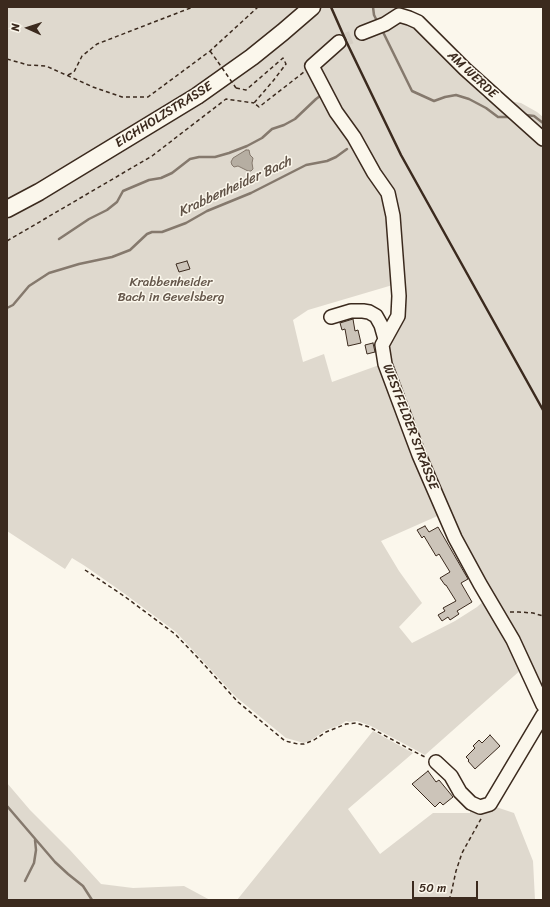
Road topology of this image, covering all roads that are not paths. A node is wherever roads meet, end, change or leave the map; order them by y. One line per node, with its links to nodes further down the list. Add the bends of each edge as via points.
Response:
1 (312, 7): 5 (main road, EICHHOLZSTRASSE, via 252,57 197,96)
2 (362, 33): 4 (street, AM WERDE, via 399,15 418,22 465,69)
3 (339, 42): 7 (street, WESTFELDER STRASSE, via 312,66 336,112 388,193 393,216 399,296 398,316)
4 (543, 139)
5 (7, 209)
6 (331, 317): 7 (street, via 351,311 369,312 376,316)
7 (385, 339): 8 (street, WESTFELDER STRASSE, via 382,345 385,364 419,455 455,538 513,640)
8 (543, 705)
9 (543, 714): 10 (street, via 490,804 480,807 471,803 460,792 451,776)
10 (436, 762)

